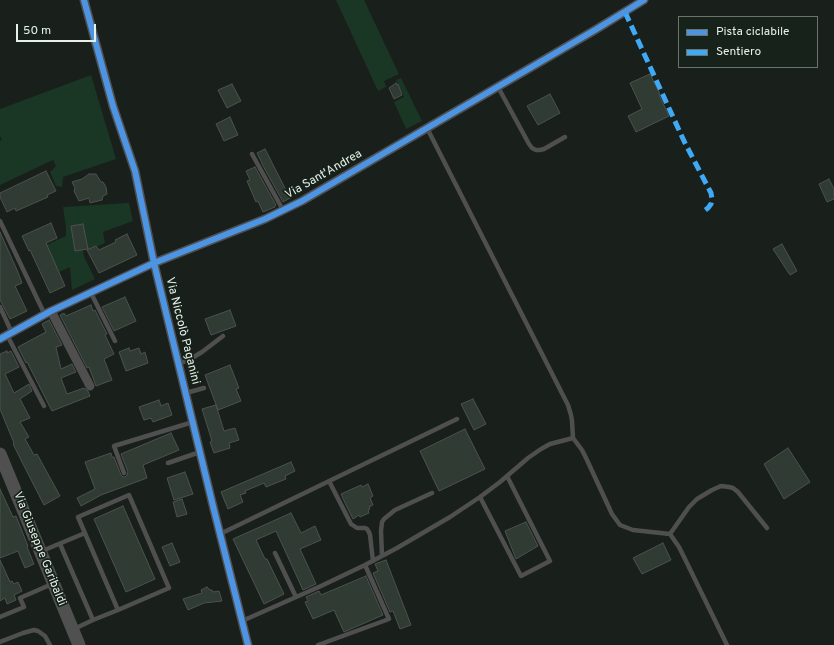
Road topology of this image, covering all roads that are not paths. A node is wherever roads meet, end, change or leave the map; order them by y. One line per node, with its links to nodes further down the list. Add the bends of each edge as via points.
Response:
1 (84, 0): 9 (street, Via Niccolò Paganini, via 113,106 135,172)
2 (644, 0): 3 (street, Via Sant'Andrea)
3 (498, 87): 4 (street, Via Sant'Andrea); 5 (lane, via 532,148 544,149)
4 (427, 128): 7 (street, Via Sant'Andrea); 23 (lane, via 568,405)
5 (565, 137)
6 (252, 154): 7 (lane)
7 (284, 210): 9 (street, Via Sant'Andrea)
8 (0, 221): 12 (lane)
9 (154, 263): 10 (street, Via Sant'Andrea); 16 (street, Via Niccolò Paganini)
10 (91, 292): 12 (street, Via Sant'Andrea); 15 (lane)
11 (0, 307): 13 (lane)
12 (48, 313): 13 (street, Via Sant'Andrea); 17 (street)
13 (6, 336): 20 (lane)
14 (223, 336): 16 (lane, via 187,361)
15 (115, 341)
16 (178, 363): 19 (street, Via Niccolò Paganini)
17 (90, 386)
18 (204, 388): 19 (lane)
19 (186, 393): 22 (street, Via Niccolò Paganini)
20 (44, 406)
21 (457, 419): 29 (lane)
22 (192, 422): 24 (street, Via Niccolò Paganini); 27 (lane, via 114,446)
23 (573, 438): 28 (lane, via 541,449); 35 (lane, via 620,525 633,530)
24 (200, 452): 26 (lane); 34 (street, Via Niccolò Paganini)
25 (0, 454): 37 (street, Via Giuseppe Garibaldi)
26 (168, 463)
27 (124, 473)
28 (507, 476): 31 (lane); 31 (lane, via 550,561 521,576)
29 (328, 481): 34 (lane); 40 (lane, via 353,527 367,529 369,532)
30 (432, 493): 39 (lane, via 395,510 384,518 381,531)
31 (480, 497): 39 (lane)
32 (767, 528): 35 (lane, via 738,492 722,486 697,499)
33 (85, 533): 36 (lane); 44 (lane); 44 (lane, via 78,517 129,496 169,588)
34 (220, 534): 47 (street, Via Niccolò Paganini)
35 (670, 534): 54 (lane, via 679,547)
36 (60, 544): 37 (lane); 46 (lane)
37 (41, 552): 42 (street, Via Giuseppe Garibaldi)
38 (275, 553): 43 (lane)
39 (382, 556): 40 (lane)
40 (373, 561): 41 (lane)
41 (365, 565): 43 (lane); 53 (lane, via 389,619)
42 (53, 583): 45 (lane, via 20,598 24,607); 48 (street, Via Giuseppe Garibaldi)
43 (296, 597): 47 (lane)
44 (118, 610): 46 (lane)
45 (0, 617)
46 (93, 620): 48 (lane)
47 (242, 621): 52 (street, Via Niccolò Paganini)
48 (72, 630): 51 (street, Via Giuseppe Garibaldi)
49 (0, 642): 50 (lane, via 34,630 42,633)
50 (50, 645)
51 (79, 645)
52 (248, 645)
53 (318, 645)
54 (726, 645)

